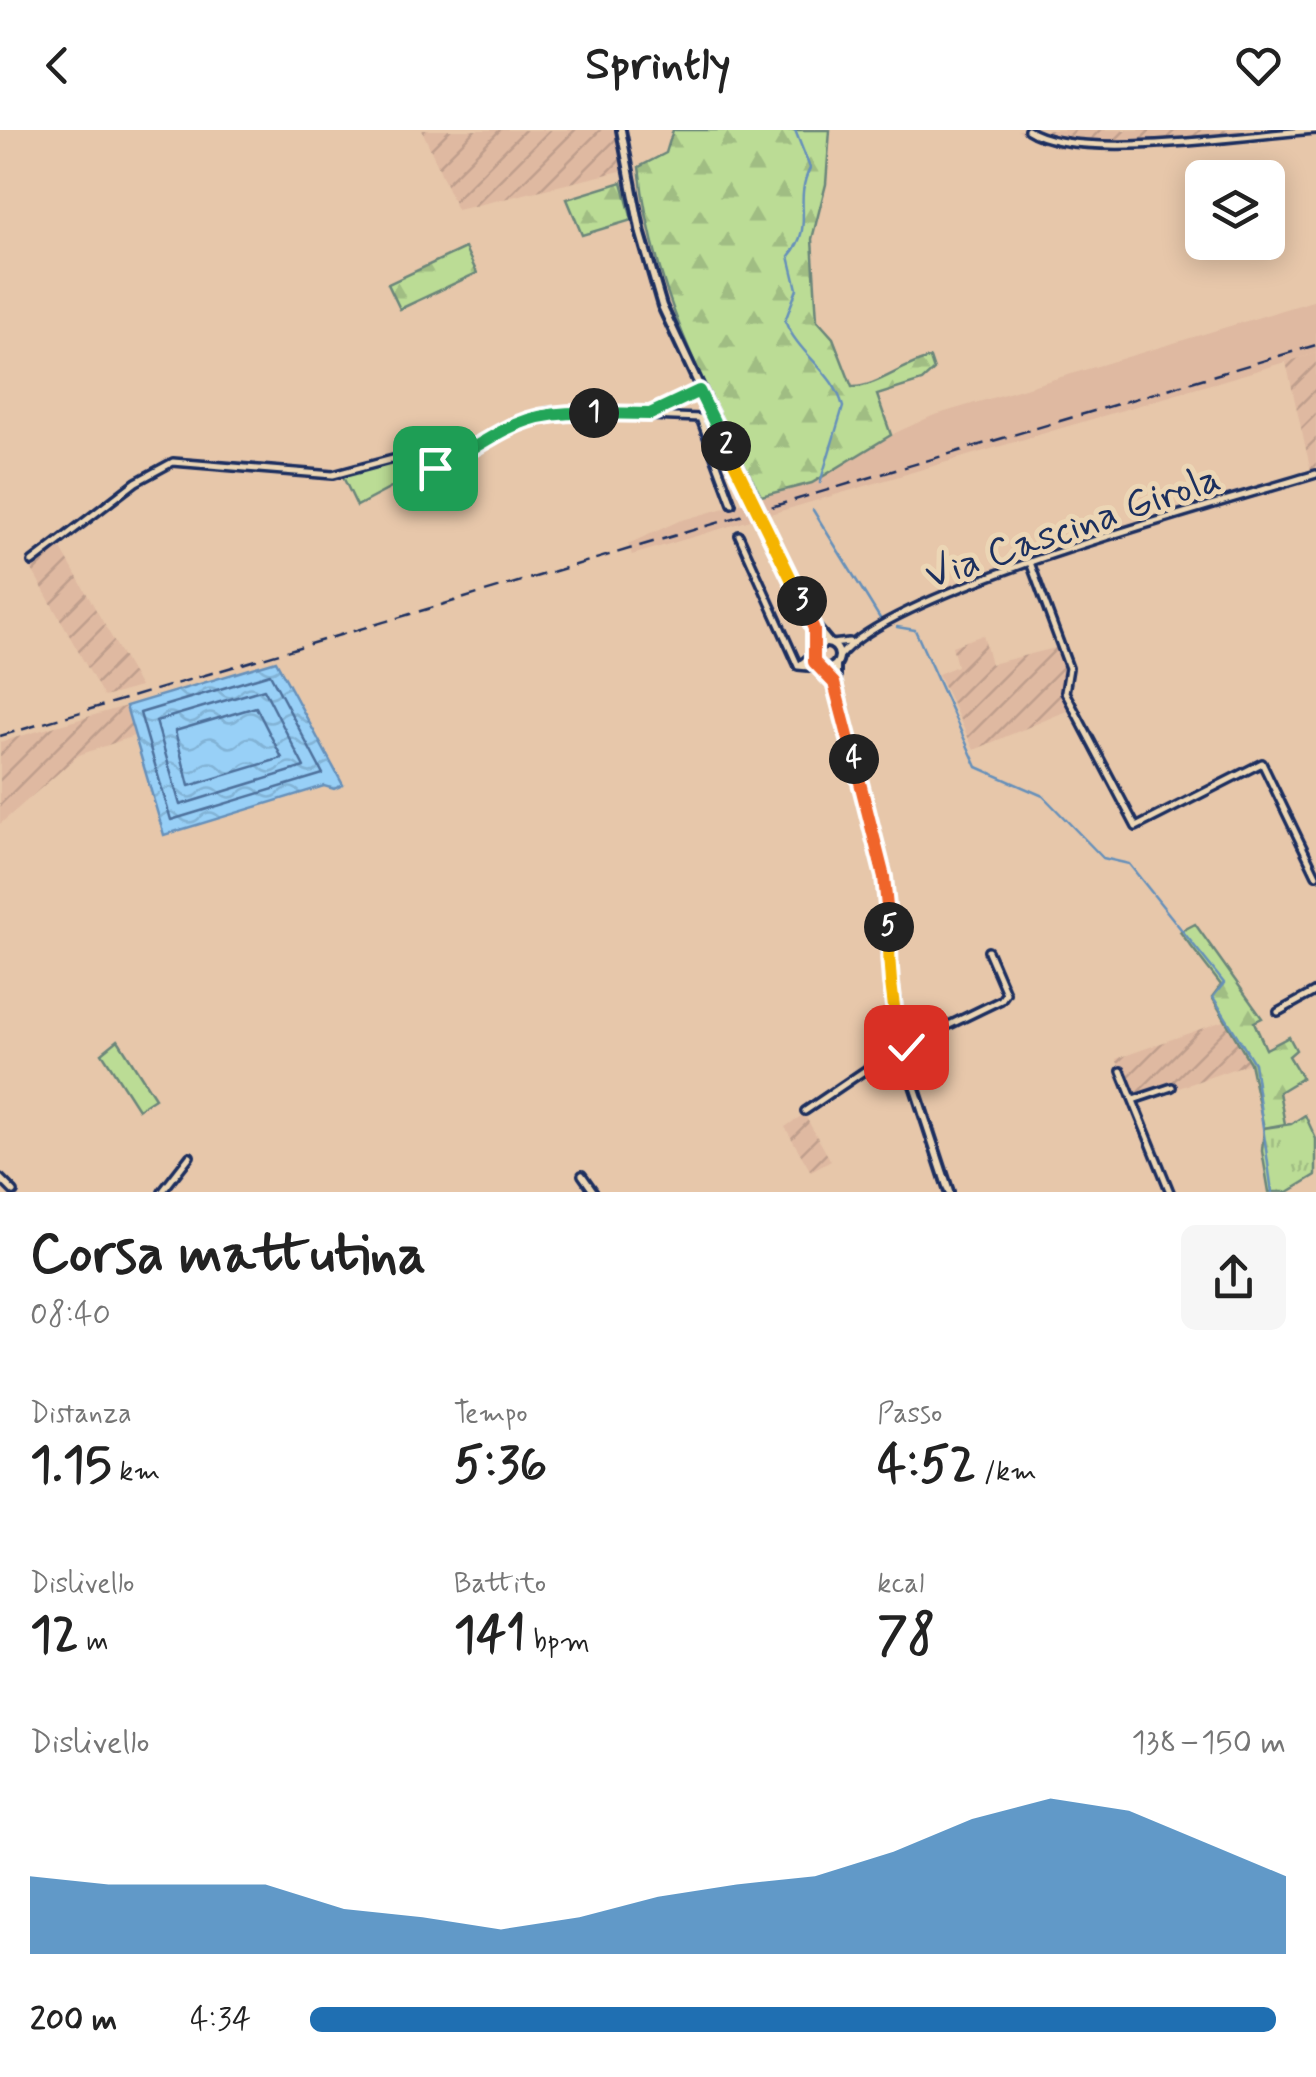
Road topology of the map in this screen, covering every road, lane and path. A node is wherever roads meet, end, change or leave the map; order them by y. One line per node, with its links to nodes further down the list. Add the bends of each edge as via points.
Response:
1 (621, 130): 4 (street, via 649,264)
2 (1028, 130): 3 (street, via 1061,143)
3 (1316, 130)
4 (699, 391): 5 (street); 11 (street, bridge)
5 (650, 414): 7 (street, via 700,418); 9 (street, via 549,412 430,470 394,459 333,476 173,462 136,482)
6 (1313, 475): 10 (street, Via Cascina Girola)
7 (732, 504)
8 (739, 535): 16 (street)
9 (32, 562)
10 (1031, 564): 12 (street, Via Cascina Girola, via 939,595); 19 (street, via 1069,668 1065,692 1136,827 1262,763)
11 (814, 625): 13 (street); 14 (street)
12 (857, 640): 13 (street, Via Cascina Girola); 15 (street, Via Cascina Girola)
13 (830, 644): 14 (street); 15 (street)
14 (814, 652): 16 (street); 17 (street)
15 (837, 661): 17 (street); 18 (street)
16 (798, 666): 17 (street)
17 (822, 668): 18 (street)
18 (836, 688): 23 (street, via 884,877)
19 (1316, 875)
20 (988, 952): 23 (street, via 1005,997)
21 (1316, 991): 22 (street)
22 (1278, 1012)
23 (902, 1049): 27 (street); 34 (street)
24 (1120, 1071): 26 (street)
25 (1172, 1087): 26 (street)
26 (1133, 1100): 35 (street)
27 (805, 1111)
28 (190, 1156): 32 (street)
29 (582, 1175): 33 (street)
30 (0, 1178): 31 (street)
31 (14, 1192)
32 (162, 1192)
33 (594, 1192)
34 (949, 1192)
35 (1170, 1192)

